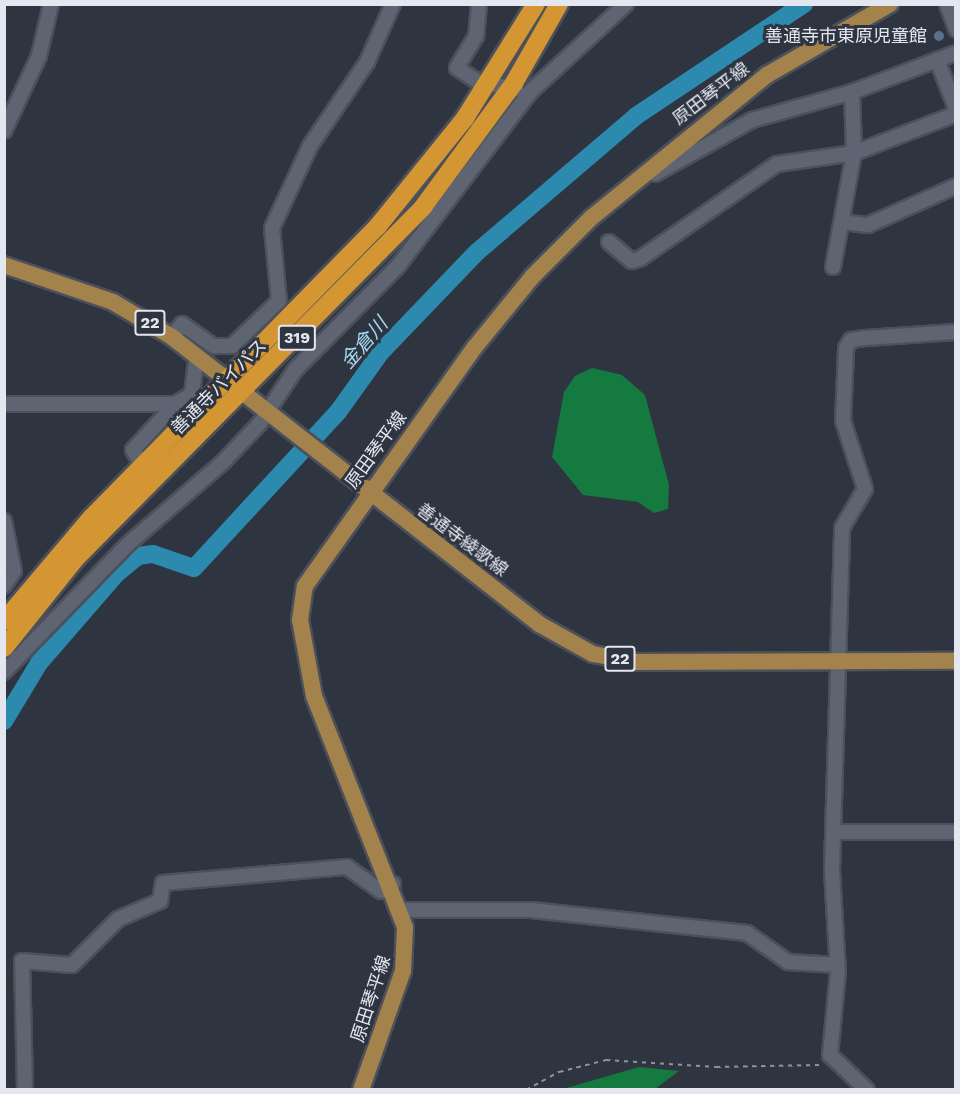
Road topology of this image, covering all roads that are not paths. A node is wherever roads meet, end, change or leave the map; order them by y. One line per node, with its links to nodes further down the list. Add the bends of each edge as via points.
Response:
1 (51, 4): 18 (street, via 39,56)
2 (393, 4): 27 (street, via 367,62 310,146 272,228 279,301 232,346 214,346 182,324)
3 (479, 4): 12 (street, via 476,36 457,68)
4 (536, 4): 12 (highway, 善通寺バイパス / 319)
5 (559, 4): 13 (highway, 善通寺バイパス / 319)
6 (626, 4): 14 (street)
7 (890, 4): 21 (main road, 原田琴平線, via 767,75)
8 (947, 4): 9 (street)
9 (956, 29)
10 (956, 53): 11 (street)
11 (937, 60): 15 (street); 16 (street)
12 (489, 83): 13 (street); 29 (highway, 善通寺バイパス / 319, via 378,226)
13 (511, 88): 14 (street); 30 (highway, 善通寺バイパス / 319, via 423,207)
14 (530, 92): 33 (street, via 398,266 296,370)
15 (852, 92): 19 (street); 21 (street, via 752,120)
16 (956, 108)
17 (956, 114): 19 (street)
18 (4, 131)
19 (854, 153): 22 (street); 23 (street, via 777,164 632,261)
20 (956, 186): 22 (street, via 868,225)
21 (615, 197): 35 (main road, 原田琴平線, via 532,277)
22 (842, 222): 25 (street)
23 (609, 242)
24 (4, 265): 27 (main road, 善通寺綾歌線 / 22, via 113,302)
25 (832, 267)
26 (956, 332): 41 (street, via 846,343 843,421 865,489 842,528)
27 (172, 337): 28 (main road, 善通寺綾歌線 / 22)
28 (197, 356): 29 (main road, 善通寺綾歌線 / 22); 32 (street, via 192,394)
29 (227, 378): 30 (main road, 善通寺綾歌線 / 22); 34 (highway, 善通寺バイパス / 319)
30 (243, 393): 33 (main road, 善通寺綾歌線 / 22); 39 (highway, 善通寺バイパス / 319, via 76,558)
31 (4, 404): 32 (street)
32 (168, 404): 34 (street, via 168,412 133,450)
33 (270, 416): 35 (main road, 善通寺綾歌線 / 22); 42 (street, via 197,488 53,617)
34 (142, 465): 38 (highway, 善通寺バイパス / 319)
35 (369, 493): 41 (main road, 善通寺綾歌線 / 22, via 539,624 593,654 637,662); 45 (main road, 原田琴平線, via 311,573 300,620 322,724)
36 (4, 520): 37 (street, via 14,571)
37 (4, 585)
38 (4, 621)
39 (4, 648)
40 (956, 661): 41 (main road, 善通寺綾歌線 / 22)
41 (836, 662): 43 (street)
42 (4, 672)
43 (836, 832): 44 (street); 47 (street, via 832,870)
44 (956, 832)
45 (393, 884): 46 (main road, 原田琴平線); 48 (street, via 381,891 347,867 163,883 160,901 118,919 72,965 22,962)
46 (401, 910): 47 (street, via 531,910 747,933 788,962); 49 (main road, 原田琴平線, via 407,948 402,971)
47 (838, 965): 50 (street, via 834,1061)
48 (25, 1089)
49 (361, 1089)
50 (867, 1089)

